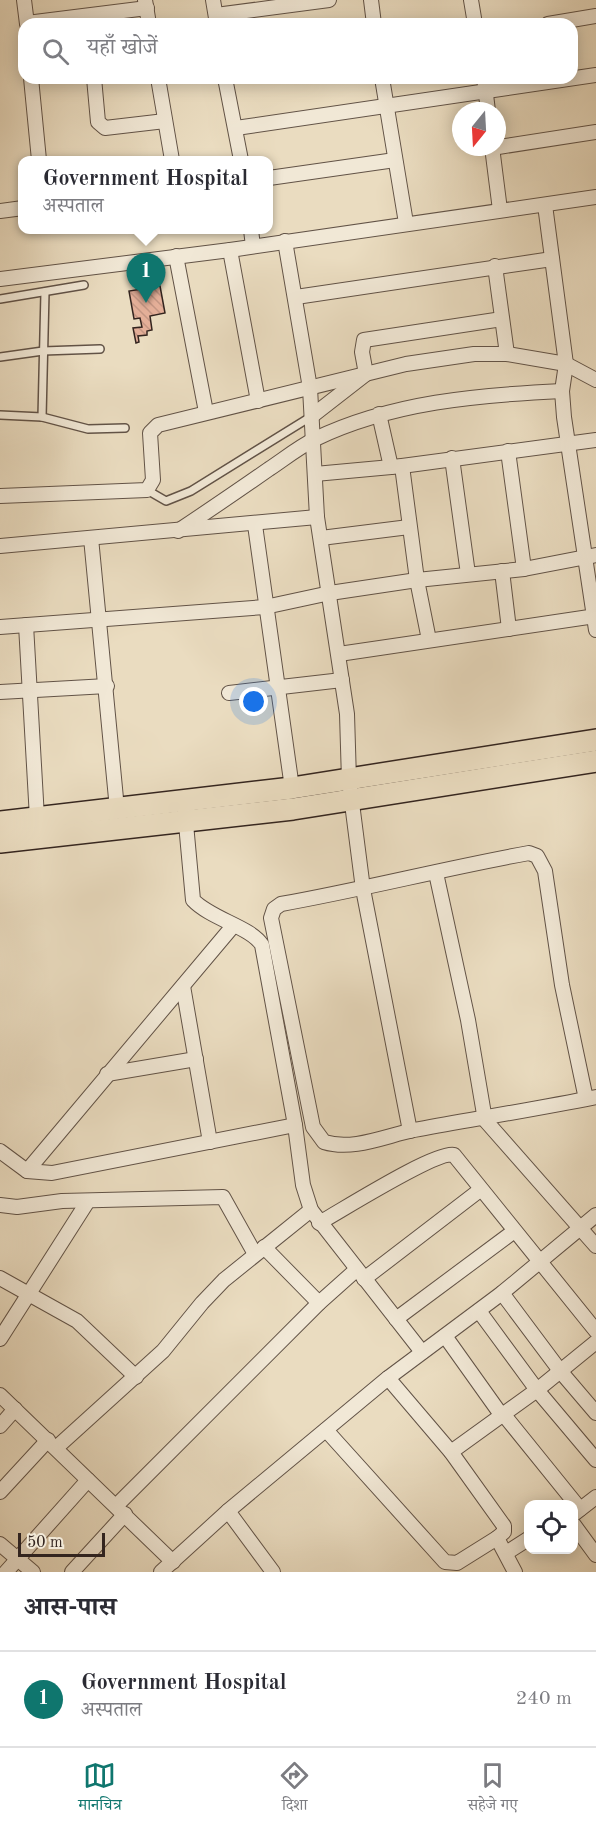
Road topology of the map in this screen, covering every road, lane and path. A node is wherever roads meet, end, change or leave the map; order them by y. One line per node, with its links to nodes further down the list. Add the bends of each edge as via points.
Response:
1 (24, 0): 8 (street)
2 (213, 0): 10 (street)
3 (329, 0): 11 (street)
4 (371, 0): 12 (street)
5 (471, 0): 13 (street)
6 (146, 4): 9 (street)
7 (596, 16): 14 (street)
8 (26, 18)
9 (95, 18)
10 (216, 18)
11 (227, 18)
12 (373, 18)
13 (474, 18)
14 (578, 19)
15 (596, 75): 16 (street)
16 (578, 77)
17 (32, 84): 29 (street)
18 (95, 84): 25 (street, via 101,126 111,129)
19 (159, 84): 25 (street)
20 (226, 84): 26 (street)
21 (383, 84): 24 (street)
22 (485, 85): 23 (street); 24 (street)
23 (487, 102)
24 (386, 105): 26 (street); 33 (street)
25 (165, 121): 30 (street)
26 (236, 128): 31 (street)
27 (596, 132): 28 (street)
28 (506, 145)
29 (39, 156)
30 (171, 156)
31 (240, 156)
32 (493, 156): 38 (street)
33 (395, 160): 34 (street); 40 (street)
34 (273, 177)
35 (596, 197): 36 (street)
36 (545, 205): 38 (street); 46 (street)
37 (18, 209): 39 (street)
38 (500, 210): 40 (street)
39 (0, 211)
40 (406, 224): 42 (street)
41 (252, 234): 43 (street)
42 (285, 241): 43 (street); 51 (street)
43 (253, 246): 44 (street)
44 (230, 250): 45 (street); 63 (street)
45 (176, 256): 48 (street); 64 (street)
46 (552, 259): 47 (street); 58 (street)
47 (495, 266): 51 (street); 53 (street)
48 (0, 279)
49 (84, 285): 50 (lane)
50 (45, 291): 52 (lane); 55 (lane)
51 (296, 297): 61 (street)
52 (0, 299)
53 (502, 319): 56 (street); 59 (street, via 369,338 362,345)
54 (100, 348): 55 (lane)
55 (43, 351): 57 (lane); 67 (lane)
56 (507, 354): 58 (street); 59 (street, via 444,357)
57 (0, 357)
58 (565, 368): 60 (street); 62 (street)
59 (366, 374): 61 (street); 69 (street)
60 (596, 379)
61 (310, 388): 63 (street); 69 (street)
62 (562, 388): 65 (street); 71 (street)
63 (258, 401): 64 (street)
64 (206, 412): 76 (street, via 153,429 149,438 153,480)
65 (379, 414): 69 (street); 74 (street)
66 (0, 415): 67 (lane)
67 (42, 417): 68 (lane, via 88,429)
68 (125, 428)
69 (312, 429): 75 (street); 76 (lane, via 166,501); 81 (street)
70 (596, 440): 71 (street)
71 (568, 444): 72 (street); 85 (street)
72 (507, 451): 73 (street); 86 (street)
73 (452, 458): 74 (street); 88 (street)
74 (396, 467): 75 (street); 80 (street)
75 (315, 474): 78 (street)
76 (147, 490): 77 (street)
77 (0, 496)
78 (317, 517): 79 (street); 83 (street)
79 (255, 525): 81 (street); 91 (street)
80 (409, 527): 83 (street); 89 (street)
81 (178, 531): 82 (street)
82 (91, 538): 84 (street); 92 (street)
83 (321, 538): 90 (street)
84 (0, 546)
85 (591, 556): 86 (street); 93 (street)
86 (524, 569): 87 (street)
87 (502, 571): 88 (street); 96 (street)
88 (468, 574): 89 (street)
89 (417, 580): 90 (street); 97 (street)
90 (330, 593): 91 (street); 98 (street)
91 (265, 607): 92 (street); 101 (street)
92 (99, 618): 94 (street); 100 (street)
93 (595, 621): 96 (street)
94 (26, 625): 95 (street); 102 (street)
95 (0, 627)
96 (509, 629): 97 (street)
97 (429, 640): 98 (street)
98 (339, 654): 99 (street)
99 (342, 680): 101 (street); 108 (street)
100 (107, 686): 102 (street); 109 (street)
101 (278, 689): 104 (street); 107 (street)
102 (28, 690): 103 (street); 111 (street)
103 (0, 692)
104 (229, 693)
105 (596, 740): 108 (main road)
106 (596, 760): 108 (main road)
107 (292, 788): 108 (main road); 110 (main road)
108 (350, 790): 110 (main road); 115 (street)
109 (117, 809): 110 (main road); 111 (main road)
110 (184, 812): 113 (main road); 116 (street, via 194,900)
111 (37, 818): 112 (main road)
112 (0, 822)
113 (0, 842)
114 (436, 873): 115 (street); 120 (street, via 530,853 543,862 562,986); 121 (street)
115 (363, 889): 123 (street); 123 (street, via 281,904 271,918 317,1135 331,1144 357,1144)
116 (233, 926): 117 (street); 122 (street, via 252,934 262,945)
117 (183, 986): 118 (street); 119 (street)
118 (196, 1059): 119 (street); 124 (street)
119 (107, 1074): 126 (street)
120 (591, 1098): 121 (street)
121 (485, 1120): 123 (street); 133 (street)
122 (295, 1125): 124 (street); 130 (street, via 303,1185)
123 (410, 1131)
124 (210, 1142): 126 (street, via 52,1173)
125 (0, 1151): 126 (street)
126 (27, 1171)
127 (480, 1190): 132 (street, via 454,1155 445,1154); 134 (street); 138 (street)
128 (88, 1201): 129 (street); 136 (street, via 223,1197); 141 (street)
129 (0, 1205)
130 (311, 1210): 132 (street); 136 (street)
131 (596, 1215): 133 (street)
132 (319, 1223): 138 (street)
133 (580, 1227): 135 (street); 137 (street)
134 (513, 1232): 137 (street); 144 (street)
135 (596, 1246)
136 (260, 1251): 142 (street); 151 (street, via 202,1303)
137 (540, 1262): 140 (street); 145 (street)
138 (360, 1274): 142 (street); 144 (street)
139 (0, 1278): 141 (street)
140 (502, 1293): 143 (street); 150 (street)
141 (30, 1296): 147 (street); 151 (street, via 77,1321)
142 (319, 1303): 167 (street)
143 (479, 1311): 146 (street); 153 (street)
144 (396, 1319): 149 (street)
145 (596, 1331)
146 (445, 1336): 149 (street); 157 (street)
147 (0, 1339)
148 (596, 1342): 150 (street)
149 (422, 1352): 152 (street)
150 (561, 1372): 153 (street); 156 (street)
151 (136, 1377): 160 (street)
152 (388, 1378): 159 (street); 161 (street)
153 (537, 1390): 157 (street); 162 (street)
154 (0, 1395): 155 (street)
155 (15, 1409): 158 (street); 160 (street)
156 (596, 1413)
157 (503, 1416): 161 (street); 166 (street)
158 (0, 1426)
159 (326, 1430): 169 (street); 171 (street, via 445,1562 457,1563)
160 (52, 1444): 163 (street); 164 (street)
161 (451, 1452): 171 (street, via 504,1526 504,1532)
162 (596, 1460)
163 (88, 1480): 167 (street); 176 (street)
164 (0, 1492)
165 (596, 1497): 168 (street)
166 (568, 1500)
167 (121, 1510): 177 (street); 181 (street)
168 (578, 1510)
169 (228, 1511): 177 (street); 183 (street)
170 (578, 1532): 175 (street)
171 (497, 1538): 174 (street)
172 (524, 1542): 174 (street)
173 (0, 1544): 176 (street)
174 (506, 1553): 178 (street)
175 (596, 1555)
176 (17, 1558): 179 (street); 180 (street)
177 (172, 1562): 182 (street)
178 (510, 1570)
179 (6, 1572)
180 (33, 1572)
181 (72, 1572)
182 (161, 1572)
183 (273, 1572)

